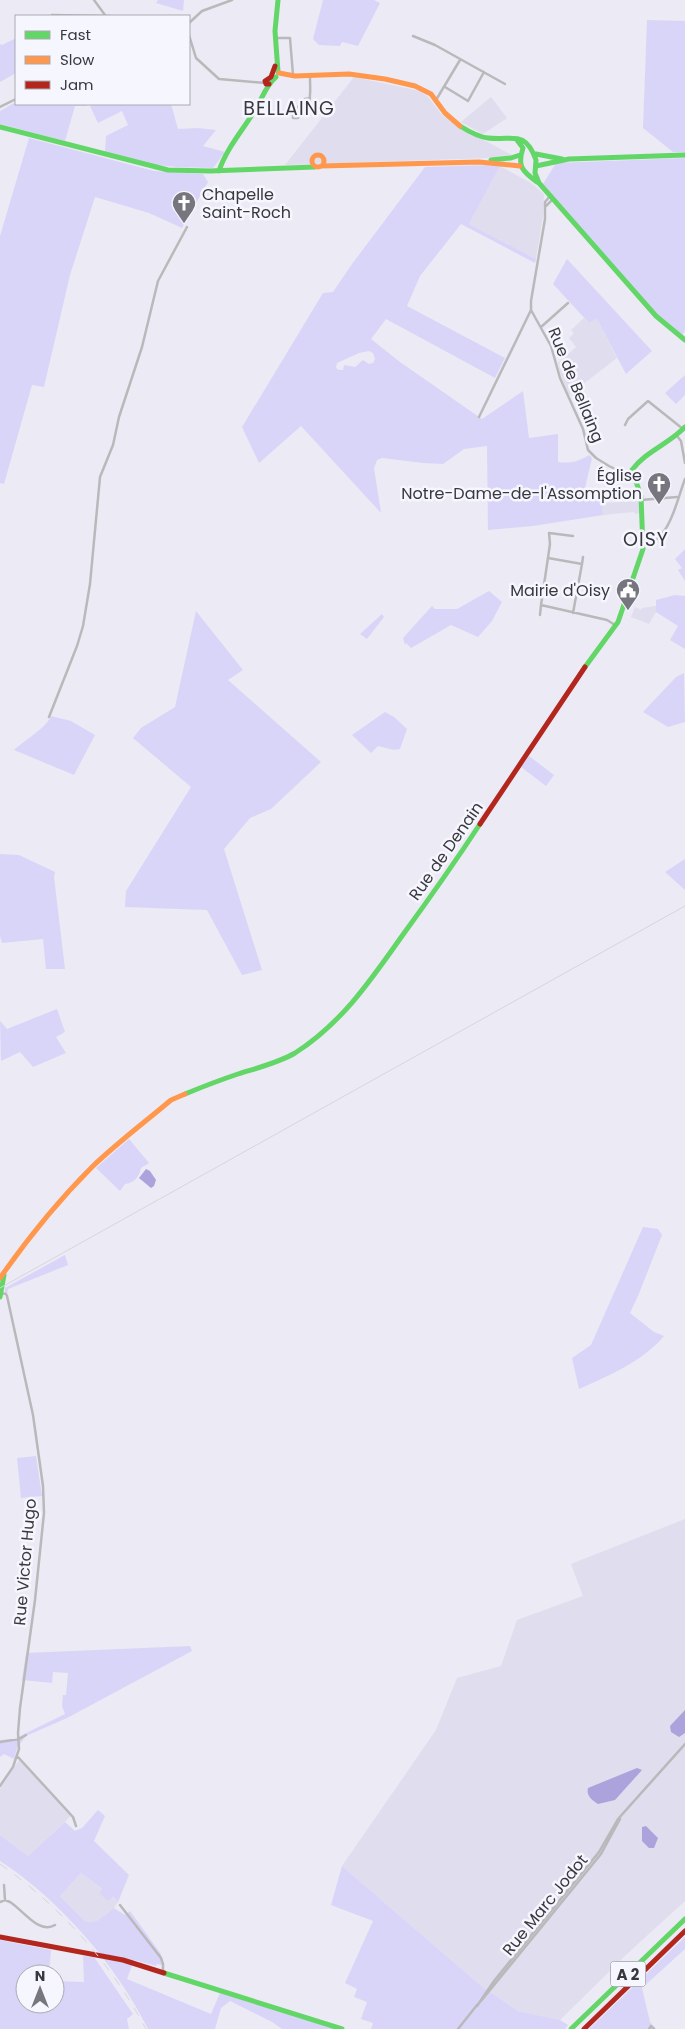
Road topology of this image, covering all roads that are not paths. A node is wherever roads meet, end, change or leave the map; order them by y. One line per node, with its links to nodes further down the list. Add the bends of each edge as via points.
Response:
1 (94, 0): 4 (street)
2 (232, 0): 5 (street, via 202,11)
3 (278, 0): 8 (main road)
4 (105, 15)
5 (190, 22)
6 (413, 36): 9 (street)
7 (190, 37): 14 (street, via 196,58 219,79)
8 (276, 38): 11 (main road); 13 (street, via 290,39)
9 (460, 60): 10 (street); 16 (street)
10 (484, 72): 15 (street); 16 (street, via 468,101)
11 (276, 74): 13 (main road); 14 (main road)
12 (310, 74): 13 (main road); 17 (street); 19 (main road, via 362,75 423,89)
13 (292, 75)
14 (267, 82): 36 (main road, via 263,95)
15 (505, 84)
16 (444, 87): 19 (street)
17 (310, 98): 17 (street, via 306,98 292,114 293,118 298,118 310,103)
18 (15, 100): 20 (street)
19 (436, 100): 22 (main road, via 450,118 482,136)
20 (0, 107)
21 (0, 127): 36 (main road, via 151,167)
22 (515, 138): 23 (main road, via 524,141); 24 (main road, via 522,145)
23 (534, 153): 24 (main road); 26 (main road); 34 (main road, via 538,160)
24 (521, 154): 29 (main road); 33 (main road)
25 (685, 155): 26 (main road)
26 (569, 159): 34 (main road, via 545,162)
27 (312, 160): 28 (main road, via 318,155); 32 (main road); 35 (main road)
28 (324, 160): 30 (main road); 31 (main road)
29 (479, 162): 31 (main road); 33 (main road)
30 (321, 166): 31 (main road); 32 (main road)
31 (340, 166)
32 (315, 167): 35 (main road)
33 (522, 167): 34 (main road, via 529,170); 37 (main road)
34 (535, 167): 37 (main road, via 534,174)
35 (294, 168): 36 (main road)
36 (219, 171)
37 (539, 183): 38 (main road)
38 (552, 197): 41 (street, via 545,208); 43 (main road, via 656,316)
39 (187, 227): 62 (street, via 158,281 142,347 112,448 100,477 83,626)
40 (568, 303): 42 (street)
41 (531, 310): 42 (street, Rue de Bellaing); 44 (street)
42 (541, 327): 49 (street, Rue de Bellaing, via 551,346 588,450 609,466 625,474)
43 (685, 340)
44 (479, 417)
45 (625, 425): 46 (street, via 648,401)
46 (684, 428): 47 (main road)
47 (677, 436): 48 (street); 49 (main road, via 644,456 632,468)
48 (685, 463)
49 (632, 473): 52 (main road, Rue de Denain)
50 (685, 479): 51 (street)
51 (678, 497): 52 (street); 54 (street, via 667,526 652,542)
52 (641, 500): 54 (main road, Rue de Denain)
53 (573, 536): 56 (street, via 549,533)
54 (643, 545): 61 (main road, Rue de Denain)
55 (583, 556): 57 (street)
56 (548, 558): 57 (street); 58 (street)
57 (582, 564): 59 (street)
58 (542, 605): 59 (street); 60 (street)
59 (573, 613): 61 (street, via 607,620)
60 (540, 615)
61 (616, 626): 63 (main road, Rue de Denain, via 578,676 446,875 348,1009 296,1052 277,1062 175,1097 94,1165 62,1198)
62 (49, 717)
63 (3, 1271): 64 (main road); 65 (main road)
64 (0, 1278)
65 (0, 1292): 67 (street, Rue Victor Hugo, via 7,1295 33,1415 44,1505)
66 (26, 1735): 67 (street)
67 (19, 1739): 68 (street); 70 (street, Rue Victor Hugo)
68 (0, 1742)
69 (685, 1744): 83 (street, Rue Marc Jodot, via 623,1813 603,1852)
70 (18, 1756): 71 (street, Rue Victor Hugo); 72 (street, via 73,1817)
71 (0, 1786)
72 (76, 1826)
73 (4, 1885): 74 (street)
74 (5, 1900): 75 (street); 78 (street, via 21,1908 39,1926 48,1928)
75 (0, 1902)
76 (120, 1905): 81 (street, via 161,1958)
77 (685, 1919): 84 (main road, A 2)
78 (55, 1925)
79 (685, 1931): 85 (main road, A 2)
80 (0, 1937): 81 (main road, via 114,1958)
81 (163, 1972): 82 (main road)
82 (342, 2029)
83 (458, 2029)
84 (571, 2029)
85 (584, 2029)
86 (649, 2029): 87 (street, via 651,2026)
87 (654, 2029)

